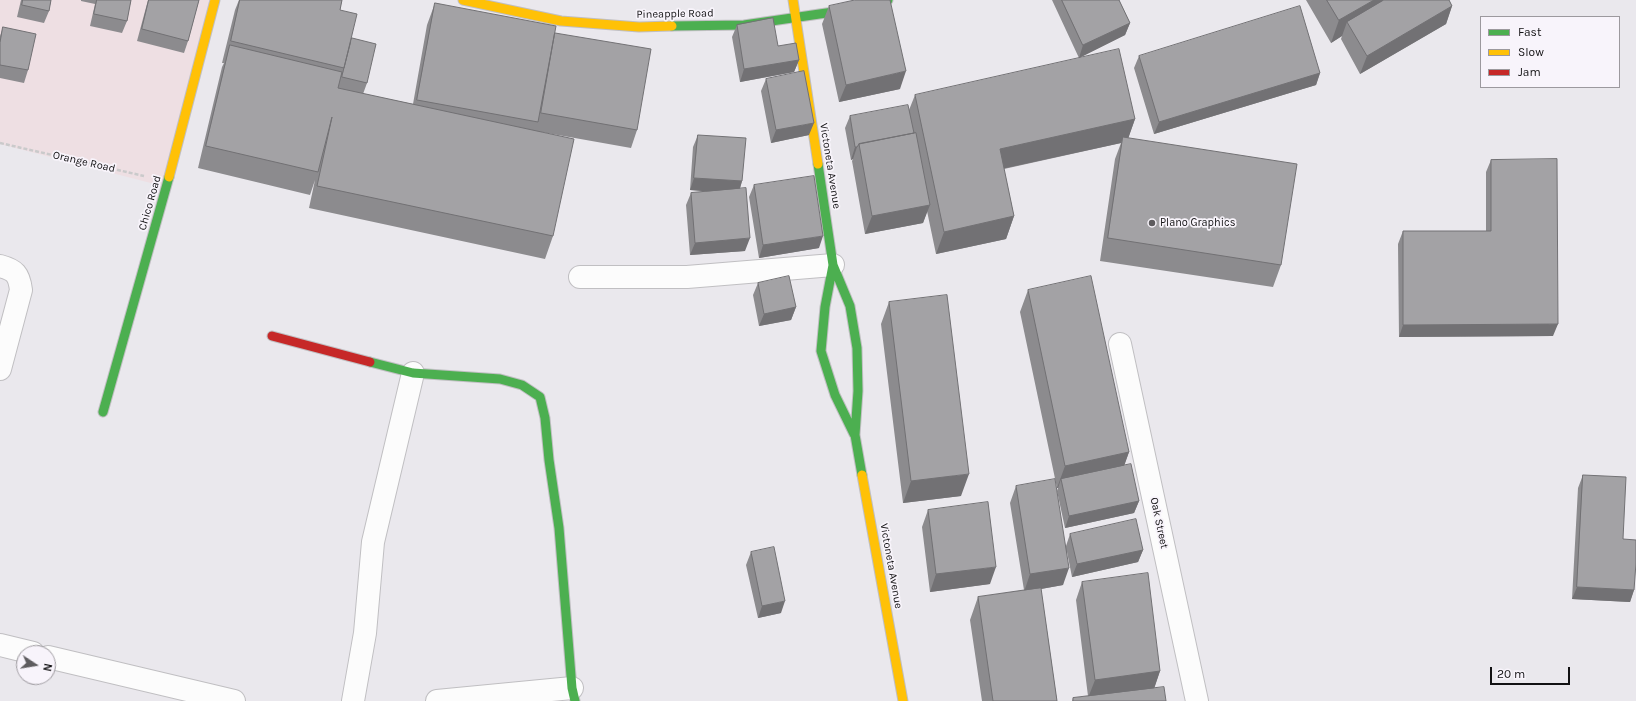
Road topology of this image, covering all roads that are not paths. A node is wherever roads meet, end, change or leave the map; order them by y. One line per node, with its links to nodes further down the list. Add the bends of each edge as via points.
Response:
1 (215, 0): 13 (street, Chico Road, via 168,181)
2 (463, 0): 5 (street, Pineapple Road, via 561,21 639,27 744,25)
3 (793, 0): 5 (street, Victoneta Avenue)
4 (888, 0): 5 (street, Pineapple Road)
5 (796, 18): 6 (street, Victoneta Avenue)
6 (833, 265): 8 (street, via 687,278); 14 (street, Victoneta Avenue, via 850,306 857,348); 14 (street, Victoneta Avenue, via 825,307 821,351 835,395)
7 (0, 266): 11 (street, via 11,269 20,278 21,290)
8 (580, 277)
9 (272, 336): 12 (street)
10 (1120, 344): 23 (street, Oak Street)
11 (0, 369)
12 (413, 373): 18 (street, via 500,379 522,385 540,397 546,418 559,528); 20 (street, via 373,542 365,633)
13 (103, 412)
14 (855, 435): 22 (street, Victoneta Avenue)
15 (0, 645): 16 (street)
16 (16, 649)
17 (56, 658): 19 (street)
18 (573, 694): 21 (street)
19 (234, 701)
20 (353, 701)
21 (437, 701)
22 (903, 701)
23 (1197, 701)

